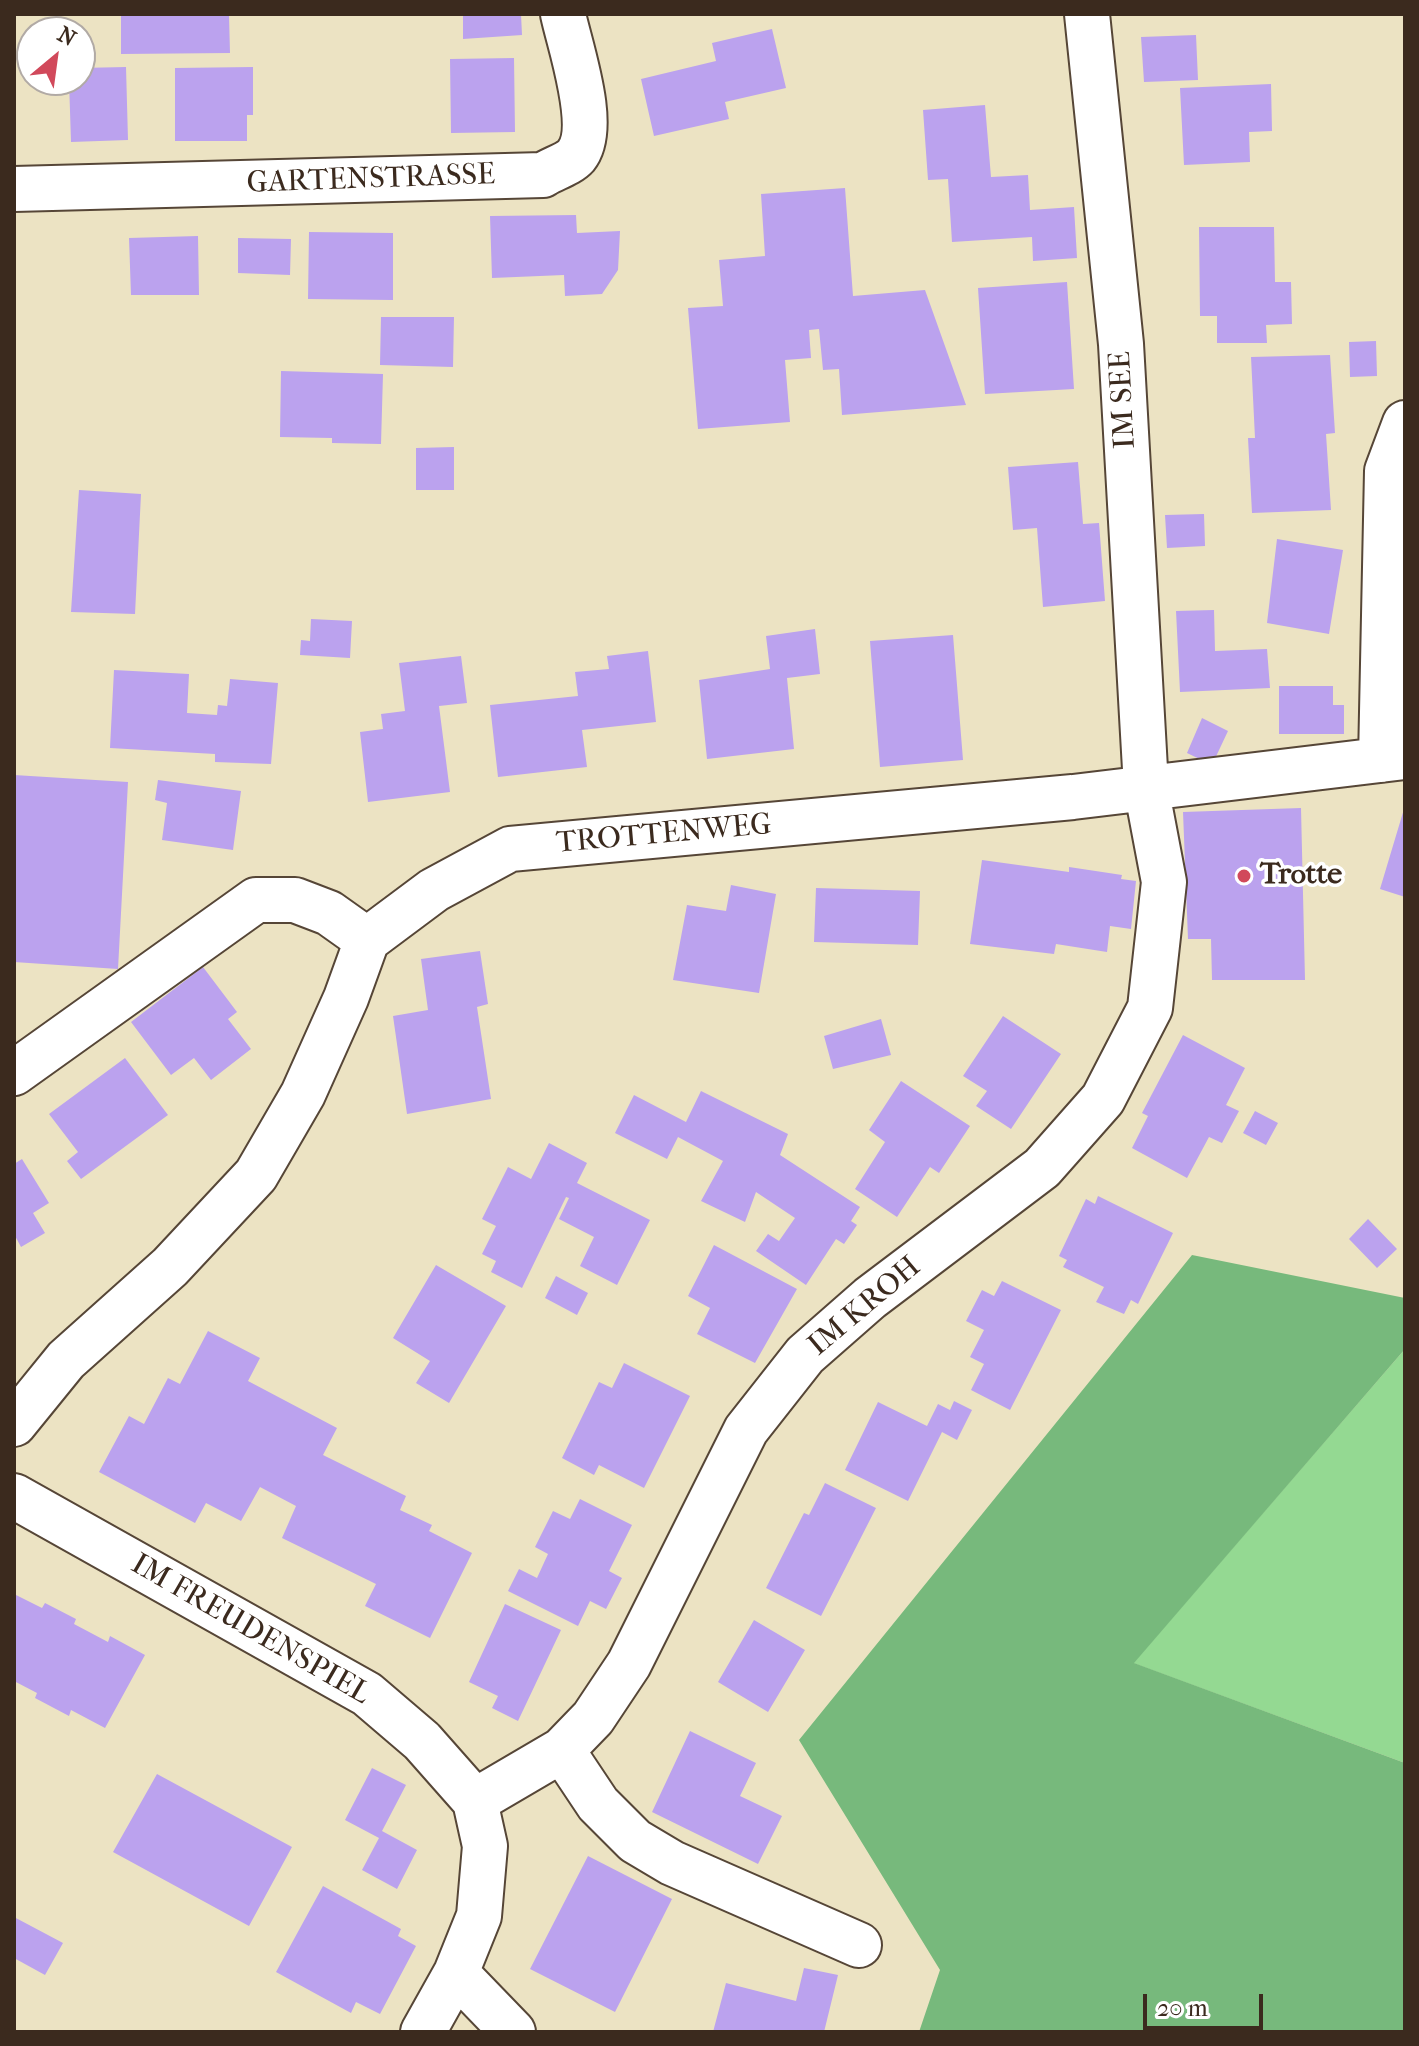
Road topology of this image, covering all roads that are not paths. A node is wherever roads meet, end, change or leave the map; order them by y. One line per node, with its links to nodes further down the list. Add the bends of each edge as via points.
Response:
1 (563, 14): 3 (street, GARTENSTRASSE, via 585,136 575,157 543,175)
2 (1087, 14): 6 (street, IM SEE, via 1121,344)
3 (14, 189)
4 (1405, 423): 5 (street, via 1387,471)
5 (1393, 758): 6 (street, TROTTENWEG)
6 (1146, 787): 7 (street, TROTTENWEG, via 510,849 434,890); 11 (street, IM KROH, via 1164,882 1150,1008 1103,1099 1042,1168 870,1298 805,1355 746,1430 629,1664 593,1718)
7 (367, 940): 8 (street, via 329,913 295,900 256,900); 9 (street, via 303,1094 256,1175 170,1267 66,1360)
8 (14, 1073)
9 (14, 1424)
10 (14, 1496): 12 (street, IM FREUDENSPIEL, via 367,1694 422,1741)
11 (562, 1750): 12 (street, IM KROH); 13 (street, via 598,1804 635,1841 672,1863)
12 (475, 1801): 14 (street, IM FREUDENSPIEL, via 485,1846 479,1916)
13 (859, 1945)
14 (456, 1973): 15 (street, IM FREUDENSPIEL); 16 (street)
15 (423, 2032)
16 (513, 2032)

